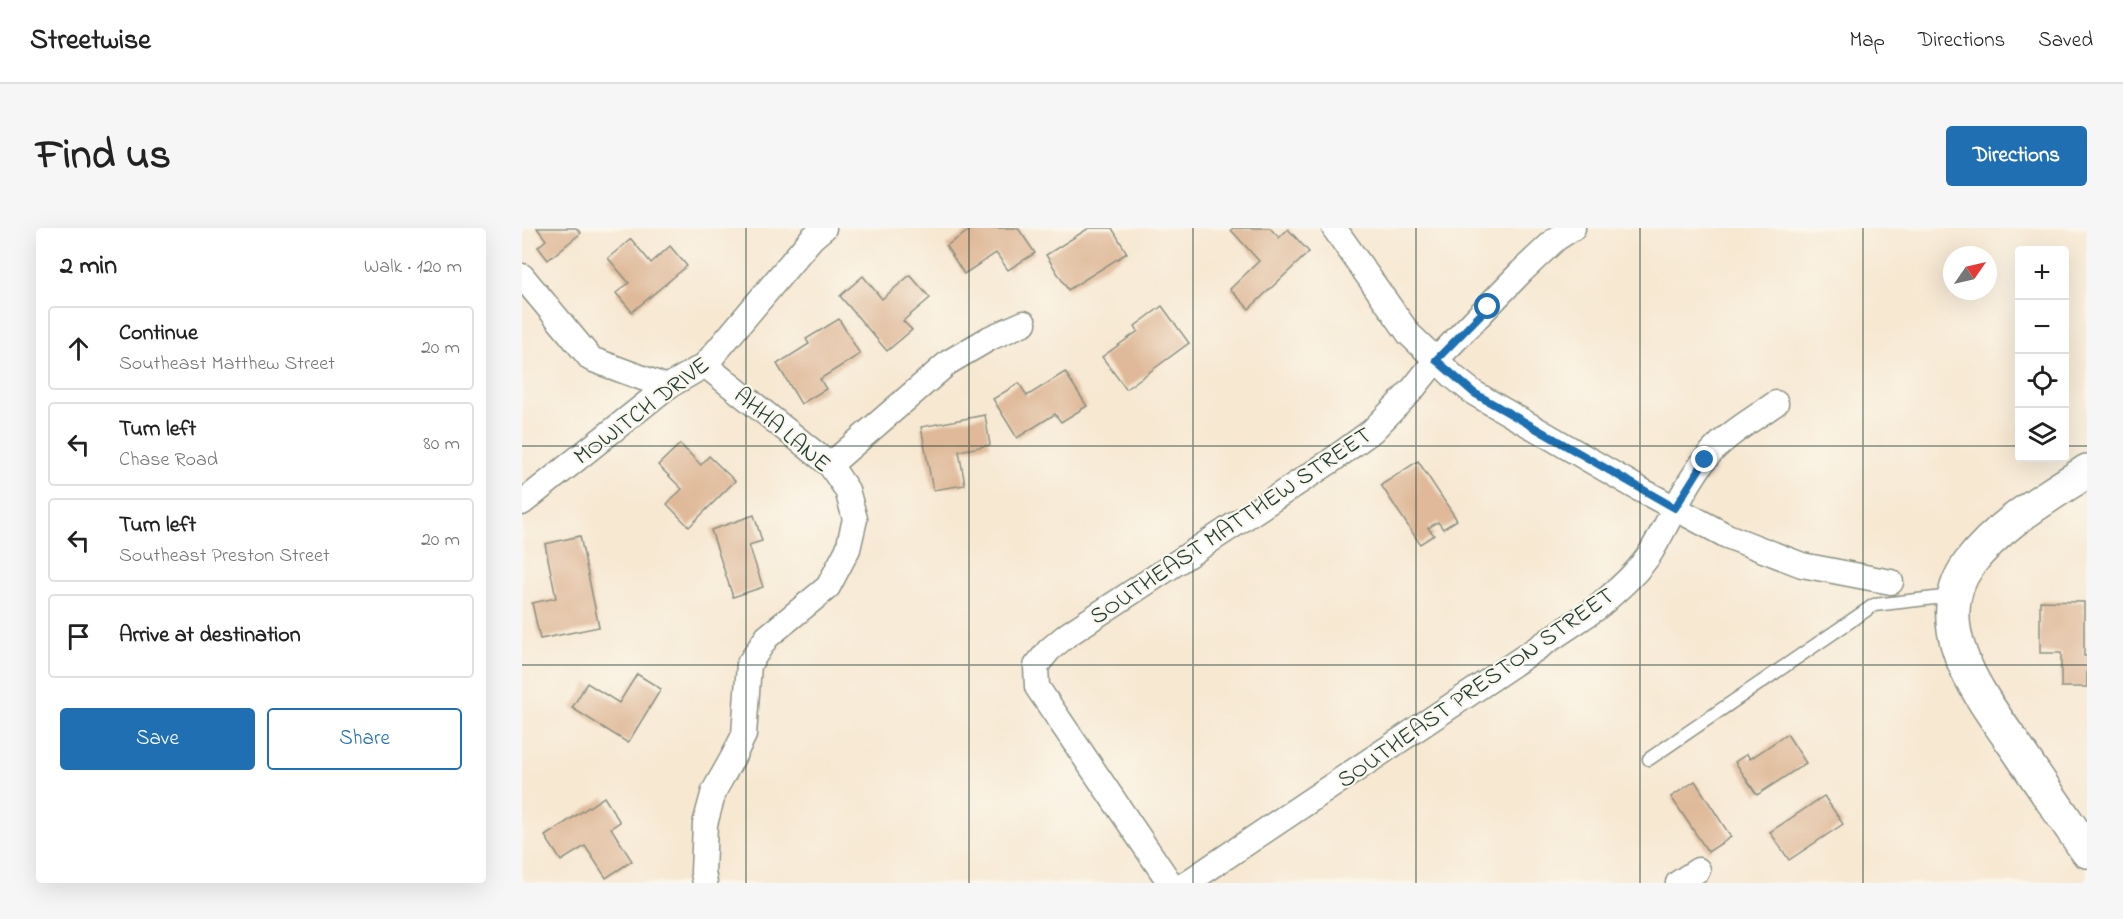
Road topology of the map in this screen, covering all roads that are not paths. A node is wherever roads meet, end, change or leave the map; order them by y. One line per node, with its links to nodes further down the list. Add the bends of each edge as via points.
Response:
1 (824, 228): 7 (street, MOWITCH DRIVE)
2 (1334, 228): 6 (street, via 1408,334)
3 (1573, 228): 6 (street, SOUTHEAST MATTHEW STREET, via 1538,255)
4 (522, 276): 8 (street, via 591,359)
5 (1024, 323): 10 (street, via 949,362)
6 (1436, 360): 13 (street, via 1474,393); 20 (street, SOUTHEAST MATTHEW STREET, via 1372,431 1067,635 1036,666 1037,687)
7 (705, 365): 8 (street, MOWITCH DRIVE); 10 (street, AHHA LANE)
8 (668, 387): 12 (street, MOWITCH DRIVE)
9 (1776, 403): 13 (street, SOUTHEAST PRESTON STREET, via 1721,441)
10 (830, 465): 19 (street, AHHA LANE, via 847,490 855,519 848,549 828,587 767,637 748,664 744,735 714,791 705,824)
11 (2087, 471): 15 (street, via 2020,515 1991,540 1968,565)
12 (522, 503)
13 (1675, 508): 14 (street, via 1727,536 1802,565); 21 (street, SOUTHEAST PRESTON STREET, via 1649,554 1597,608)
14 (1891, 582)
15 (1953, 596): 16 (lane, via 1874,605); 17 (street, via 1954,629 1973,682)
16 (1649, 759)
17 (2087, 851)
18 (1698, 870): 22 (street)
19 (705, 883)
20 (1170, 883)
21 (1187, 883)
22 (1678, 883)

